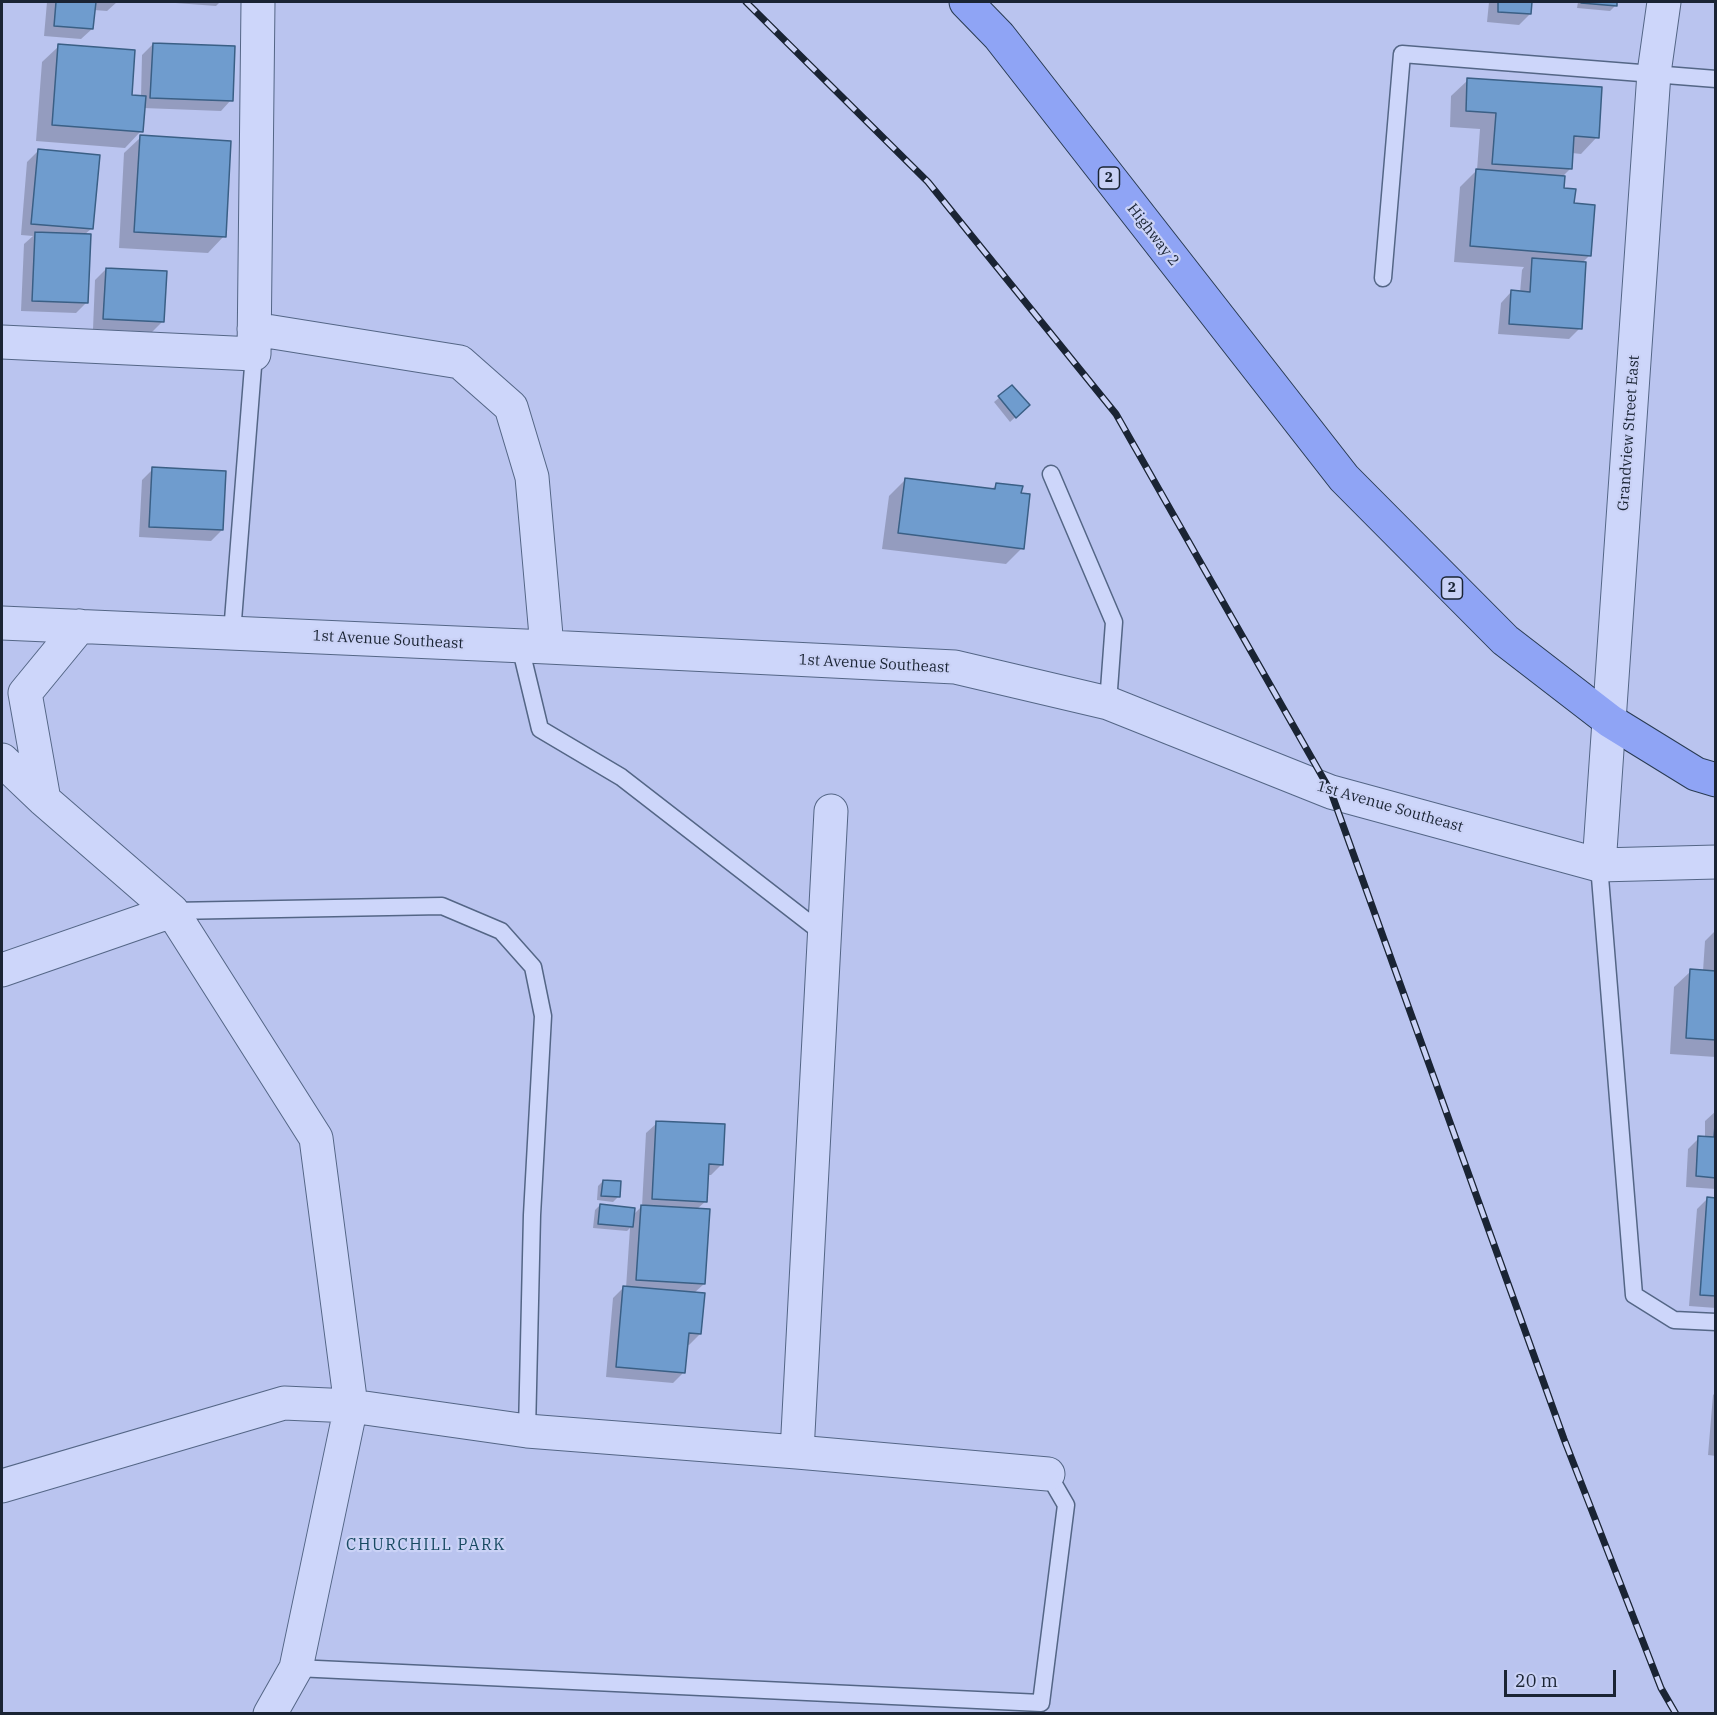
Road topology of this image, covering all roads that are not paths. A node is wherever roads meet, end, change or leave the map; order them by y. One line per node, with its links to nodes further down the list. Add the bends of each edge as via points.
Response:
1 (258, 2): 7 (street)
2 (966, 2): 15 (main road, Highway 2 / 2, via 999,36 1344,478 1496,632)
3 (1664, 2): 4 (street, Grandview Street East)
4 (1654, 73): 5 (lane); 6 (lane, via 1402,54); 15 (street, Grandview Street East)
5 (1716, 79)
6 (1383, 278)
7 (254, 341): 8 (street); 12 (lane); 13 (street, via 460,362 511,406 532,477)
8 (2, 342)
9 (1051, 474): 14 (lane, via 1114,622)
10 (2, 623): 11 (street, 1st Avenue Southeast)
11 (80, 626): 12 (street, 1st Avenue Southeast); 18 (street, via 25,693)
12 (232, 633): 13 (street, 1st Avenue Southeast)
13 (534, 646): 14 (street, 1st Avenue Southeast, via 955,668); 23 (lane, via 540,729 621,777)
14 (1108, 703): 21 (street, 1st Avenue Southeast, via 1330,792)
15 (1610, 721): 17 (main road, 2, via 1696,774); 21 (street, Grandview Street East)
16 (2, 760): 18 (street)
17 (1716, 780)
18 (44, 800): 22 (street)
19 (831, 811): 23 (street)
20 (1716, 862): 21 (street, 1st Avenue Southeast)
21 (1599, 865): 25 (lane, via 1634,1295 1674,1320)
22 (172, 911): 24 (street); 26 (street, via 316,1138); 27 (lane, via 442,906 501,931 532,967 543,1016 532,1215)
23 (825, 935): 28 (street)
24 (2, 970)
25 (1716, 1322)
26 (351, 1406): 27 (street); 30 (street, via 284,1403); 31 (street)
27 (527, 1431): 28 (street)
28 (797, 1452): 29 (street)
29 (1048, 1474): 31 (lane, via 1066,1505 1041,1703)
30 (2, 1486)
31 (296, 1668): 32 (street)
32 (270, 1713)

